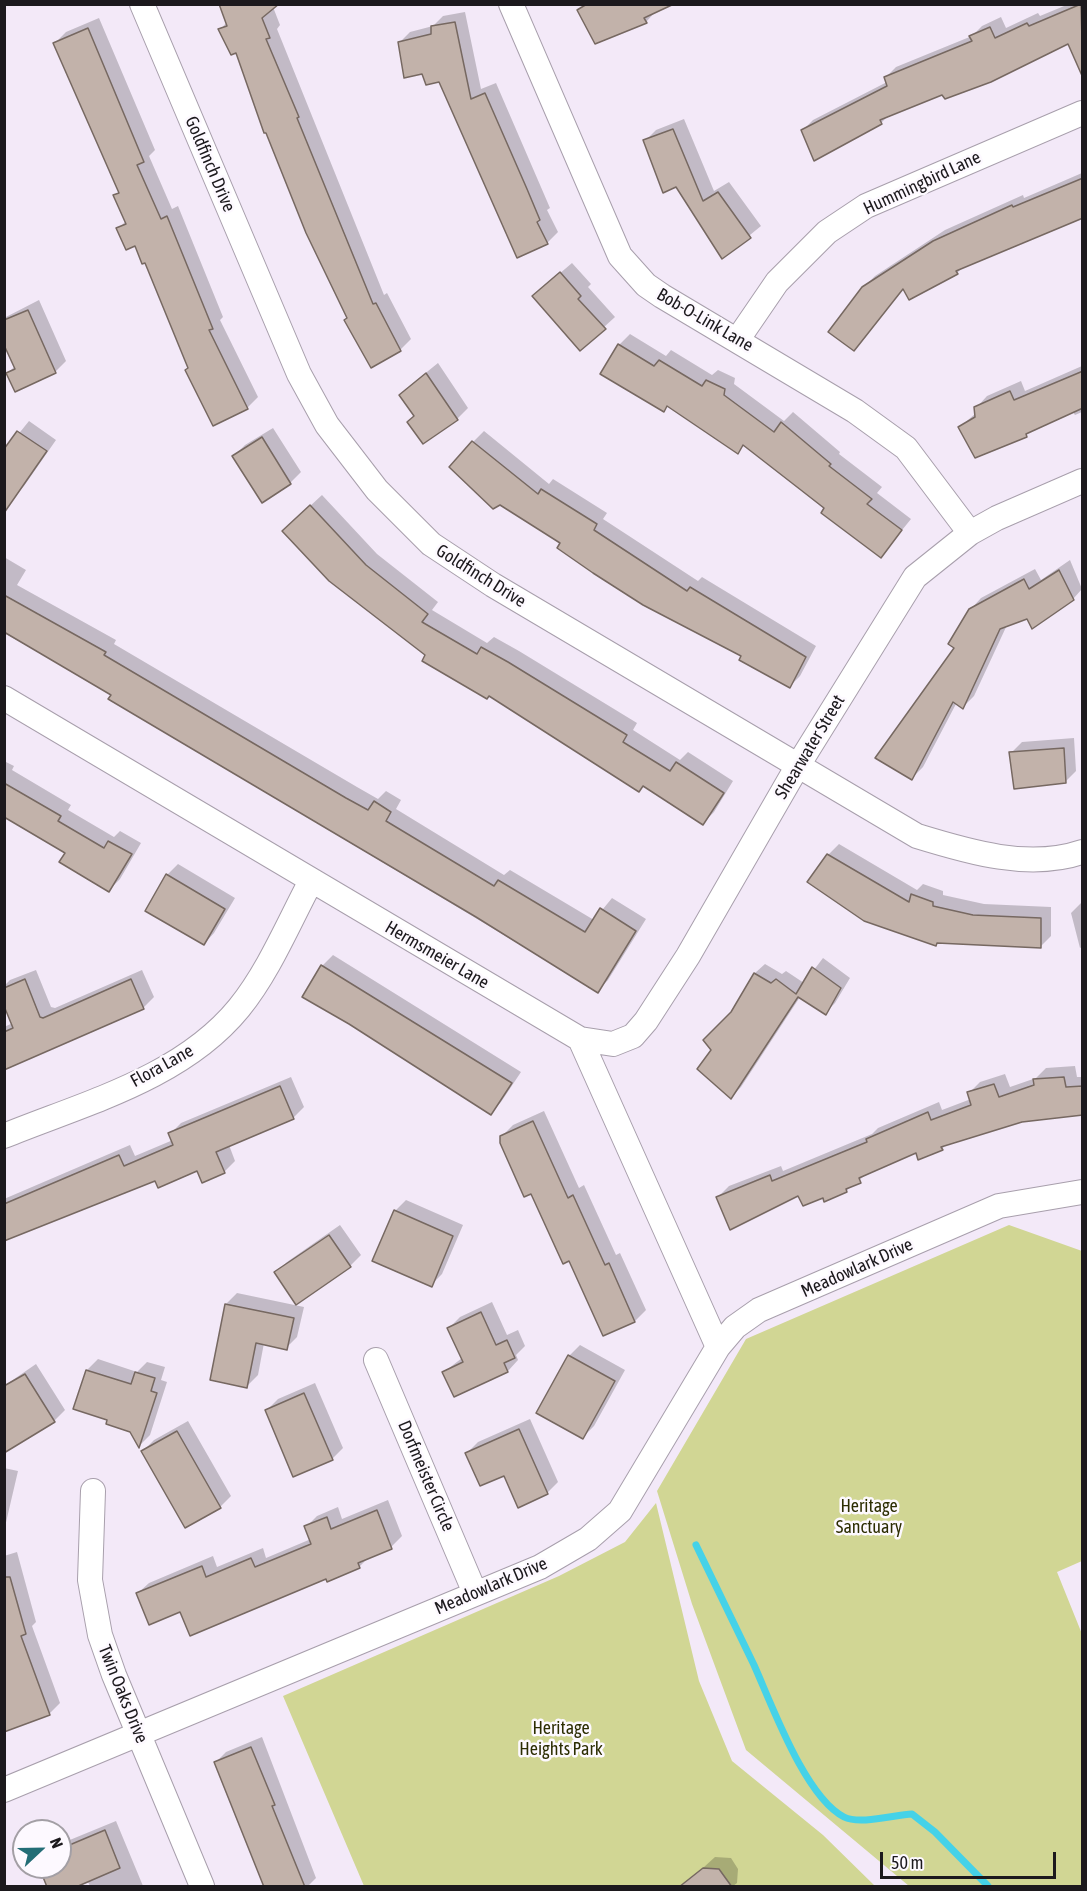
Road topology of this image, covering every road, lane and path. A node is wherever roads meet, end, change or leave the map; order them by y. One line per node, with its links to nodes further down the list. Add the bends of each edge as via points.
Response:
1 (142, 4): 8 (street, Goldfinch Drive, via 299,374 327,425 377,490 431,544)
2 (511, 4): 4 (street, Bob-O-Link Lane, via 620,256 646,285)
3 (1083, 113): 4 (street, Hummingbird Lane, via 867,206 827,232 777,282)
4 (738, 339): 6 (street, Bob-O-Link Lane, via 855,411 906,448)
5 (1083, 481): 6 (street, Shearwater Street)
6 (970, 533): 8 (street, Shearwater Street, via 915,577)
7 (4, 698): 10 (street, Hermsmeier Lane)
8 (796, 766): 9 (street, Goldfinch Drive, via 917,836 984,856 1038,858); 11 (street, Shearwater Street, via 688,956 646,1021 633,1036 613,1044)
9 (1083, 852)
10 (312, 881): 11 (street, Hermsmeier Lane); 12 (street, Flora Lane, via 253,987 207,1040 156,1072)
11 (580, 1039): 14 (street)
12 (4, 1136)
13 (1083, 1192): 14 (street, Meadowlark Drive, via 999,1206 759,1310 735,1327)
14 (718, 1347): 17 (street, Meadowlark Drive, via 620,1511 588,1539 540,1567)
15 (376, 1360): 17 (street, Dorfmeister Circle)
16 (93, 1491): 18 (street, Twin Oaks Drive, via 90,1581 95,1615)
17 (476, 1593): 18 (street, Meadowlark Drive)
18 (138, 1734): 19 (street, Meadowlark Drive); 20 (street, Twin Oaks Drive)
19 (4, 1790)
20 (202, 1887)

